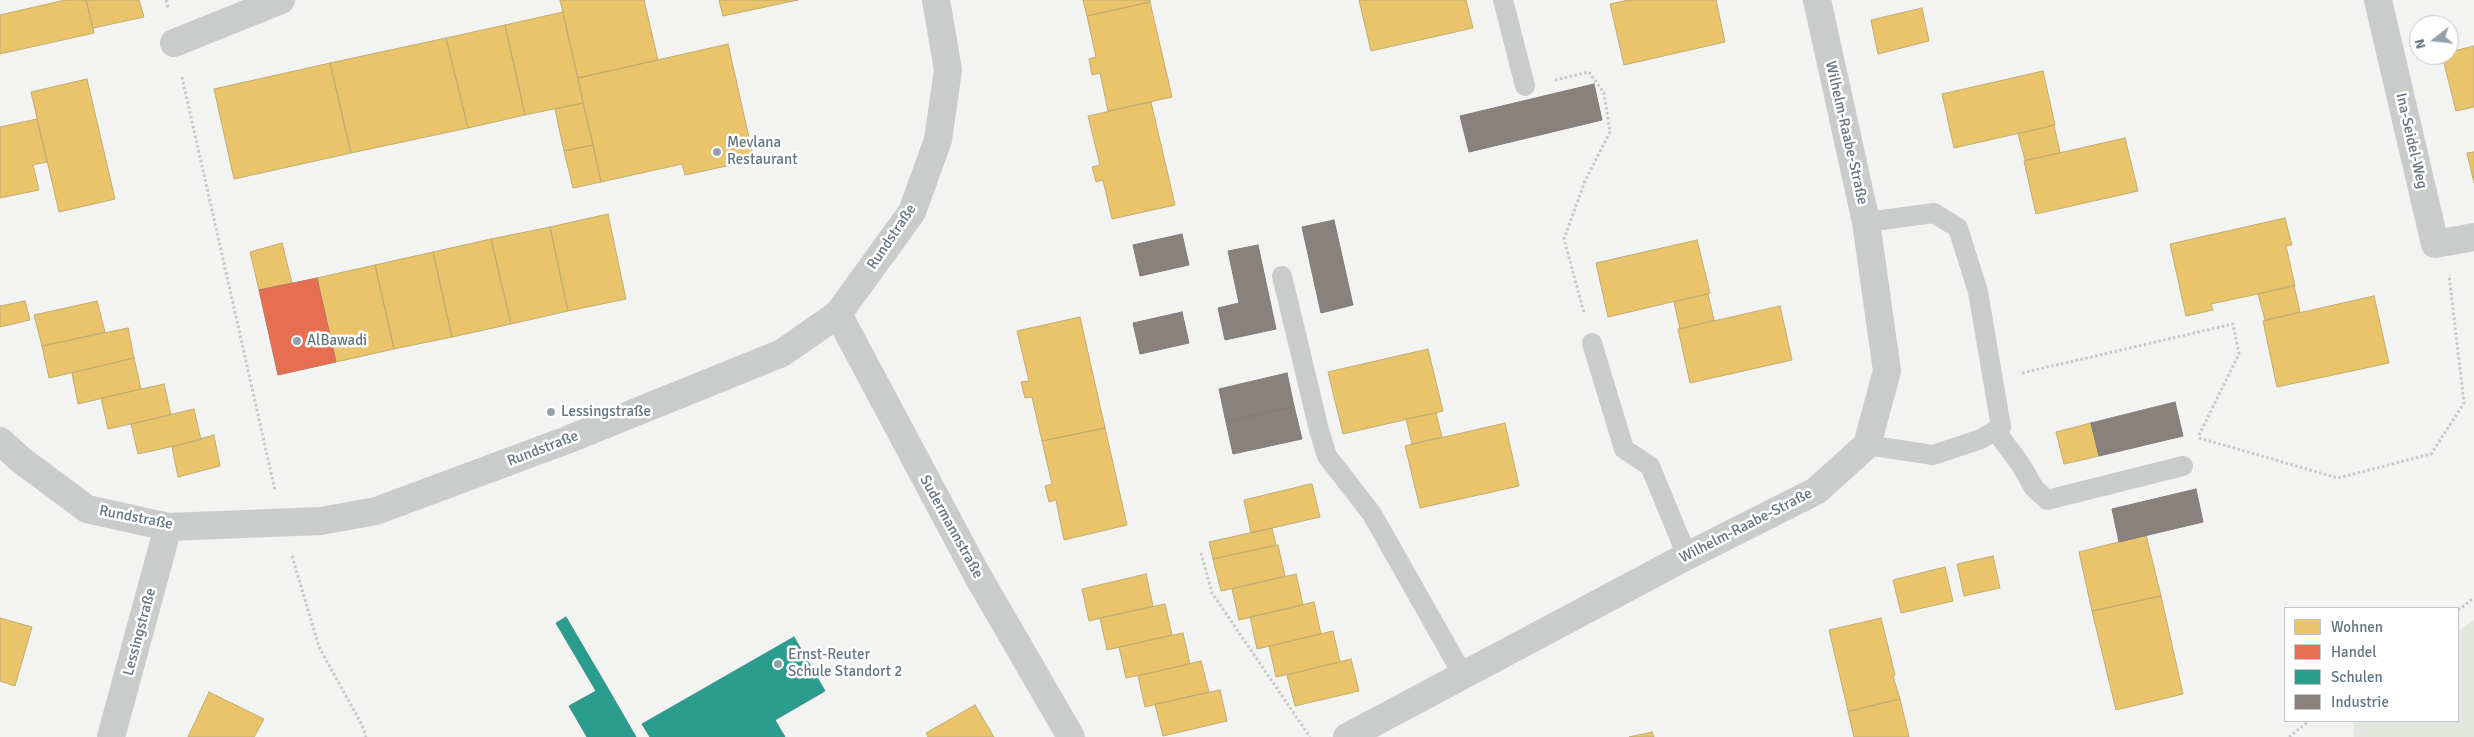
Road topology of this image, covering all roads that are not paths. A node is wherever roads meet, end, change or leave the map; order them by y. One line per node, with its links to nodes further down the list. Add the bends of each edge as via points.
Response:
1 (281, 0): 6 (street)
2 (936, 0): 11 (street, Rundstraße, via 948,70 938,140 912,212)
3 (1503, 0): 7 (lane)
4 (1817, 0): 8 (street, Wilhelm-Raabe-Straße)
5 (2378, 0): 9 (street, Ina-Seidel-Weg, via 2435,244)
6 (174, 43)
7 (1525, 86)
8 (1866, 222): 13 (lane, via 1934,213 1958,228 1978,292 1994,380 2001,426); 15 (street, Wilhelm-Raabe-Straße, via 1887,371)
9 (2474, 237)
10 (1282, 276): 19 (lane, via 1328,456 1372,514)
11 (838, 314): 17 (street, Rundstraße, via 782,353 567,440 376,511 283,524); 21 (street, Sudermannstraße, via 976,573)
12 (1592, 343): 18 (lane, via 1624,449 1650,466)
13 (1994, 430): 15 (lane, via 1981,439 1932,455); 16 (lane, via 2034,488 2047,500)
14 (0, 441): 17 (street, Rundstraße, via 87,509)
15 (1867, 445): 18 (street, Wilhelm-Raabe-Straße, via 1816,492)
16 (2183, 466)
17 (168, 527): 20 (street, Lessingstraße)
18 (1687, 556): 19 (street, Wilhelm-Raabe-Straße)
19 (1463, 675): 22 (street, Wilhelm-Raabe-Straße)
20 (111, 737)
21 (1071, 737)
22 (1347, 737)

